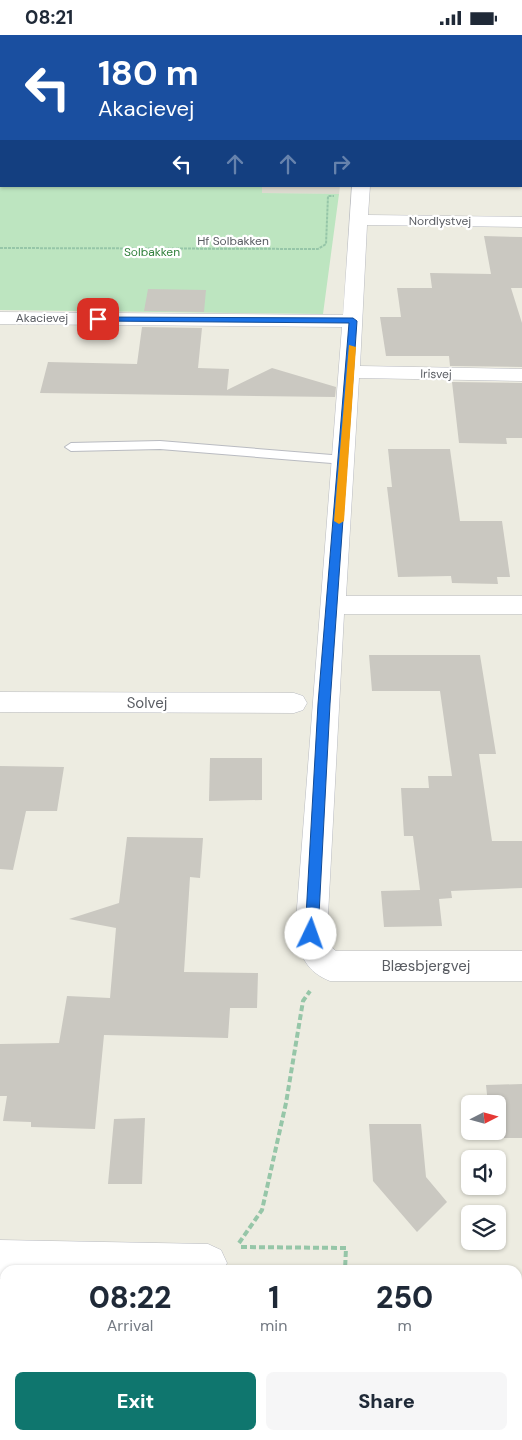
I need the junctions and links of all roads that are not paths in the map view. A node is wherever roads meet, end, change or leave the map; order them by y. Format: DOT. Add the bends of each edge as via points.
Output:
graph roads {
  1 [pos="361,187"];
  2 [pos="359,220"];
  3 [pos="522,221"];
  4 [pos="0,318"];
  5 [pos="353,321"];
  6 [pos="350,372"];
  7 [pos="522,375"];
  8 [pos="70,447"];
  9 [pos="344,460"];
  10 [pos="332,605"];
  11 [pos="522,605"];
  12 [pos="0,702"];
  13 [pos="294,703"];
  14 [pos="522,966"];
  15 [pos="0,1259"];
  16 [pos="208,1263"];
  1 -- 2 [label="street"];
  2 -- 3 [label="street, Nordlystvej"];
  2 -- 5 [label="street"];
  4 -- 5 [label="street, Akacievej"];
  5 -- 6 [label="street"];
  6 -- 7 [label="street, Irisvej"];
  6 -- 9 [label="street"];
  8 -- 9 [label="lane" via="160,445"];
  9 -- 10 [label="street"];
  10 -- 11 [label="street"];
  10 -- 14 [label="street, Blæsbjergvej" via="311,934 316,954 330,966"];
  12 -- 13 [label="street, Solvej"];
  15 -- 16 [label="street"];
}
